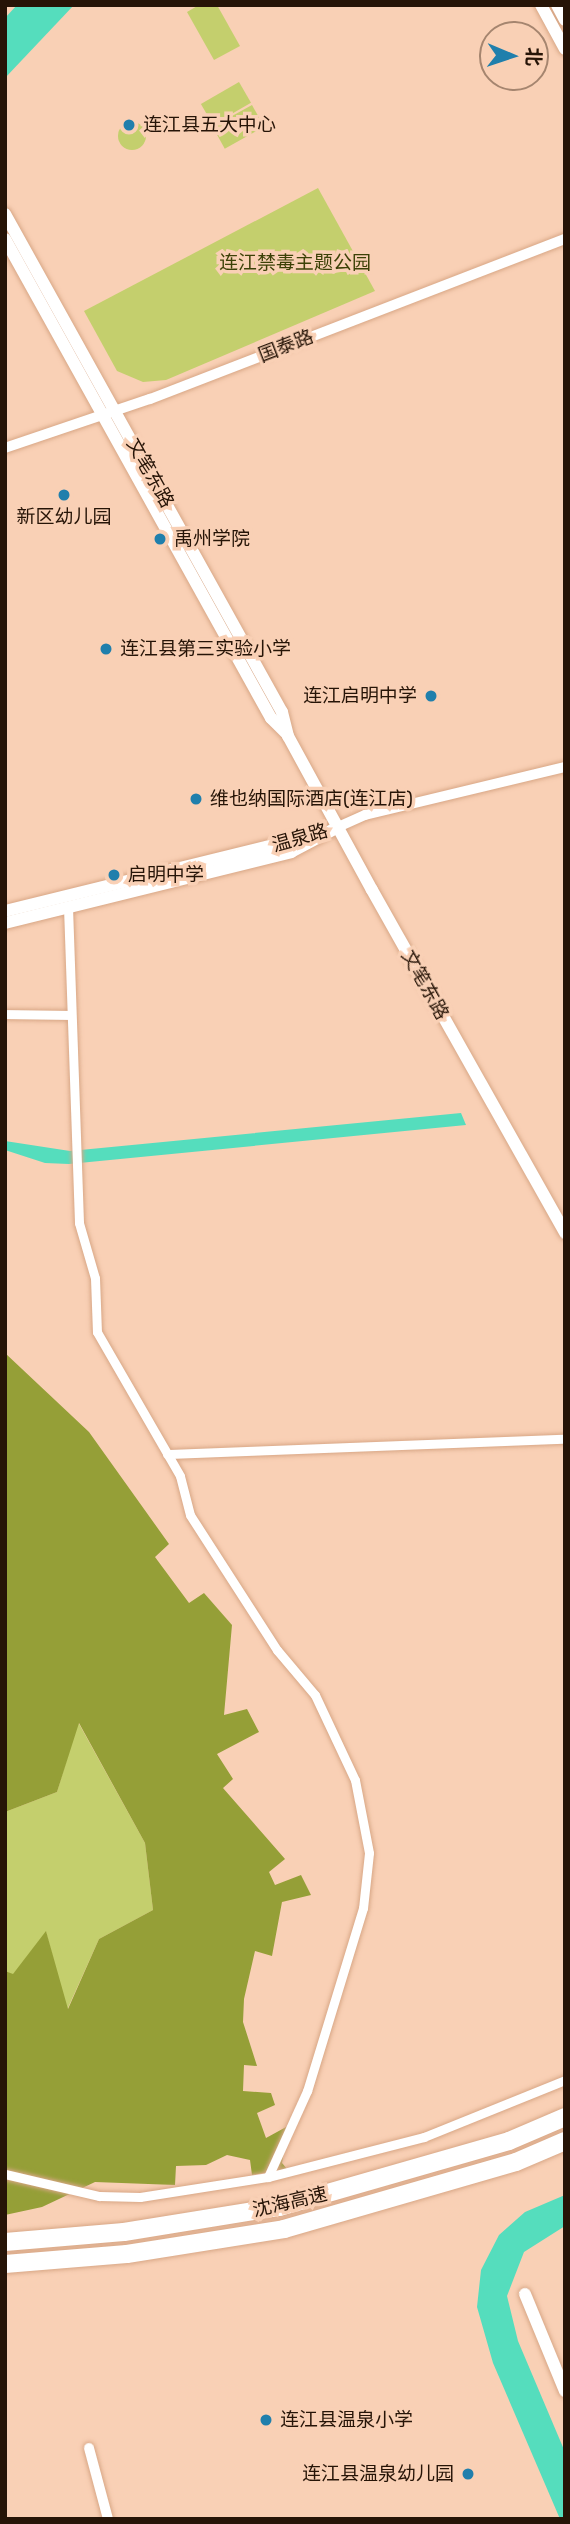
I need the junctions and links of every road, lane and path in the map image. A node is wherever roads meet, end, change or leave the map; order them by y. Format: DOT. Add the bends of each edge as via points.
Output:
graph roads {
  1 [pos="541,5"];
  2 [pos="557,5"];
  3 [pos="565,20"];
  4 [pos="565,49"];
  5 [pos="5,214"];
  6 [pos="5,239"];
  7 [pos="565,239"];
  8 [pos="109,414"];
  9 [pos="5,448"];
  10 [pos="565,766"];
  11 [pos="338,827"];
  12 [pos="68,907"];
  13 [pos="5,911"];
  14 [pos="5,923"];
  15 [pos="5,1014"];
  16 [pos="68,1015"];
  17 [pos="565,1233"];
  18 [pos="565,1439"];
  19 [pos="167,1454"];
  20 [pos="565,2080"];
  21 [pos="565,2117"];
  22 [pos="565,2141"];
  23 [pos="5,2174"];
  24 [pos="268,2177"];
  25 [pos="5,2242"];
  26 [pos="5,2264"];
  27 [pos="525,2294"];
  28 [pos="565,2391"];
  29 [pos="89,2448"];
  30 [pos="108,2519"];
  1 -- 4 [label="main road"];
  2 -- 3 [label="main road"];
  5 -- 8 [label="main road, 文笔东路"];
  6 -- 8 [label="main road, 文笔东路"];
  7 -- 8 [label="street, 国泰路"];
  8 -- 9 [label="street, 国泰路"];
  8 -- 11 [label="main road, 文笔东路" via="282,712 288,736"];
  10 -- 11 [label="street" via="365,815"];
  11 -- 12 [label="main road, 温泉路" via="291,852"];
  11 -- 13 [label="main road, 温泉路"];
  11 -- 17 [label="main road, 文笔东路"];
  12 -- 14 [label="main road, 温泉路"];
  12 -- 16 [label="street"];
  15 -- 16 [label="street"];
  16 -- 19 [label="street" via="79,1223 95,1278 97,1332"];
  18 -- 19 [label="street"];
  19 -- 24 [label="street" via="180,1476 190,1515 276,1650 315,1695 355,1780 369,1853 363,1908 311,2078"];
  20 -- 24 [label="street" via="424,2137"];
  21 -- 25 [label="highway, 沈海高速" via="509,2141 279,2207 124,2232"];
  22 -- 26 [label="highway, 沈海高速" via="516,2162 284,2229 127,2254"];
  23 -- 24 [label="street" via="99,2196 127,2197"];
  27 -- 28 [label="main road"];
  29 -- 30 [label="street"];
}
